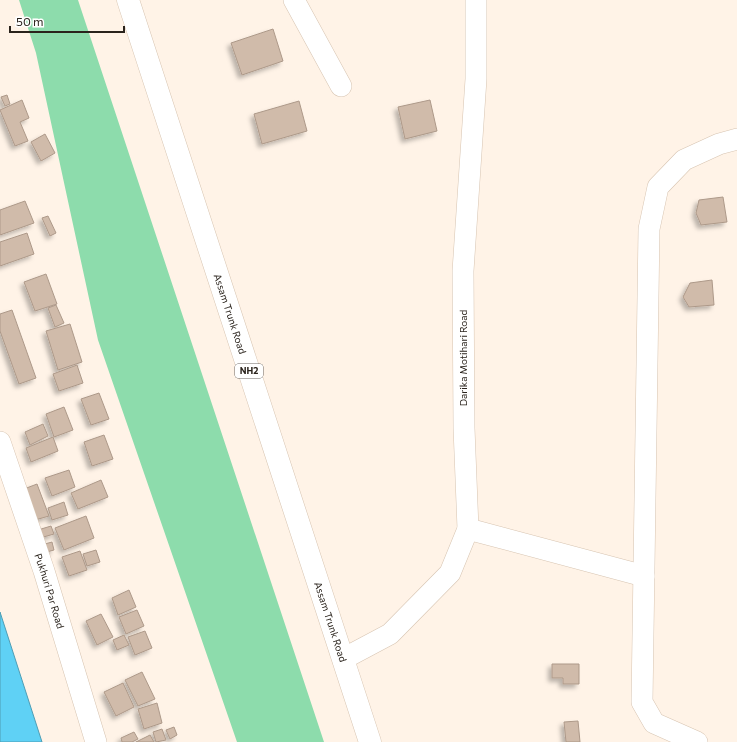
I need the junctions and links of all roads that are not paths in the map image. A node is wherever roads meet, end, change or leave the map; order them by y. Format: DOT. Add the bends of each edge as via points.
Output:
graph roads {
  1 [pos="128,0"];
  2 [pos="294,0"];
  3 [pos="476,0"];
  4 [pos="341,86"];
  5 [pos="737,139"];
  6 [pos="0,442"];
  7 [pos="474,531"];
  8 [pos="644,576"];
  9 [pos="343,659"];
  10 [pos="96,742"];
  11 [pos="370,742"];
  12 [pos="697,742"];
  1 -- 9 [label="highway, Assam Trunk Road / NH2"];
  2 -- 4 [label="street"];
  3 -- 7 [label="street, Darika Motihari Road" via="476,79 463,271 464,428"];
  5 -- 8 [label="street" via="684,160 658,187 650,229"];
  6 -- 10 [label="street, Pukhuri Par Road" via="44,571"];
  7 -- 8 [label="street"];
  7 -- 9 [label="street, Darika Motihari Road" via="450,573 390,634"];
  8 -- 12 [label="street" via="642,702 654,723"];
  9 -- 11 [label="highway, Assam Trunk Road / NH2"];
}
